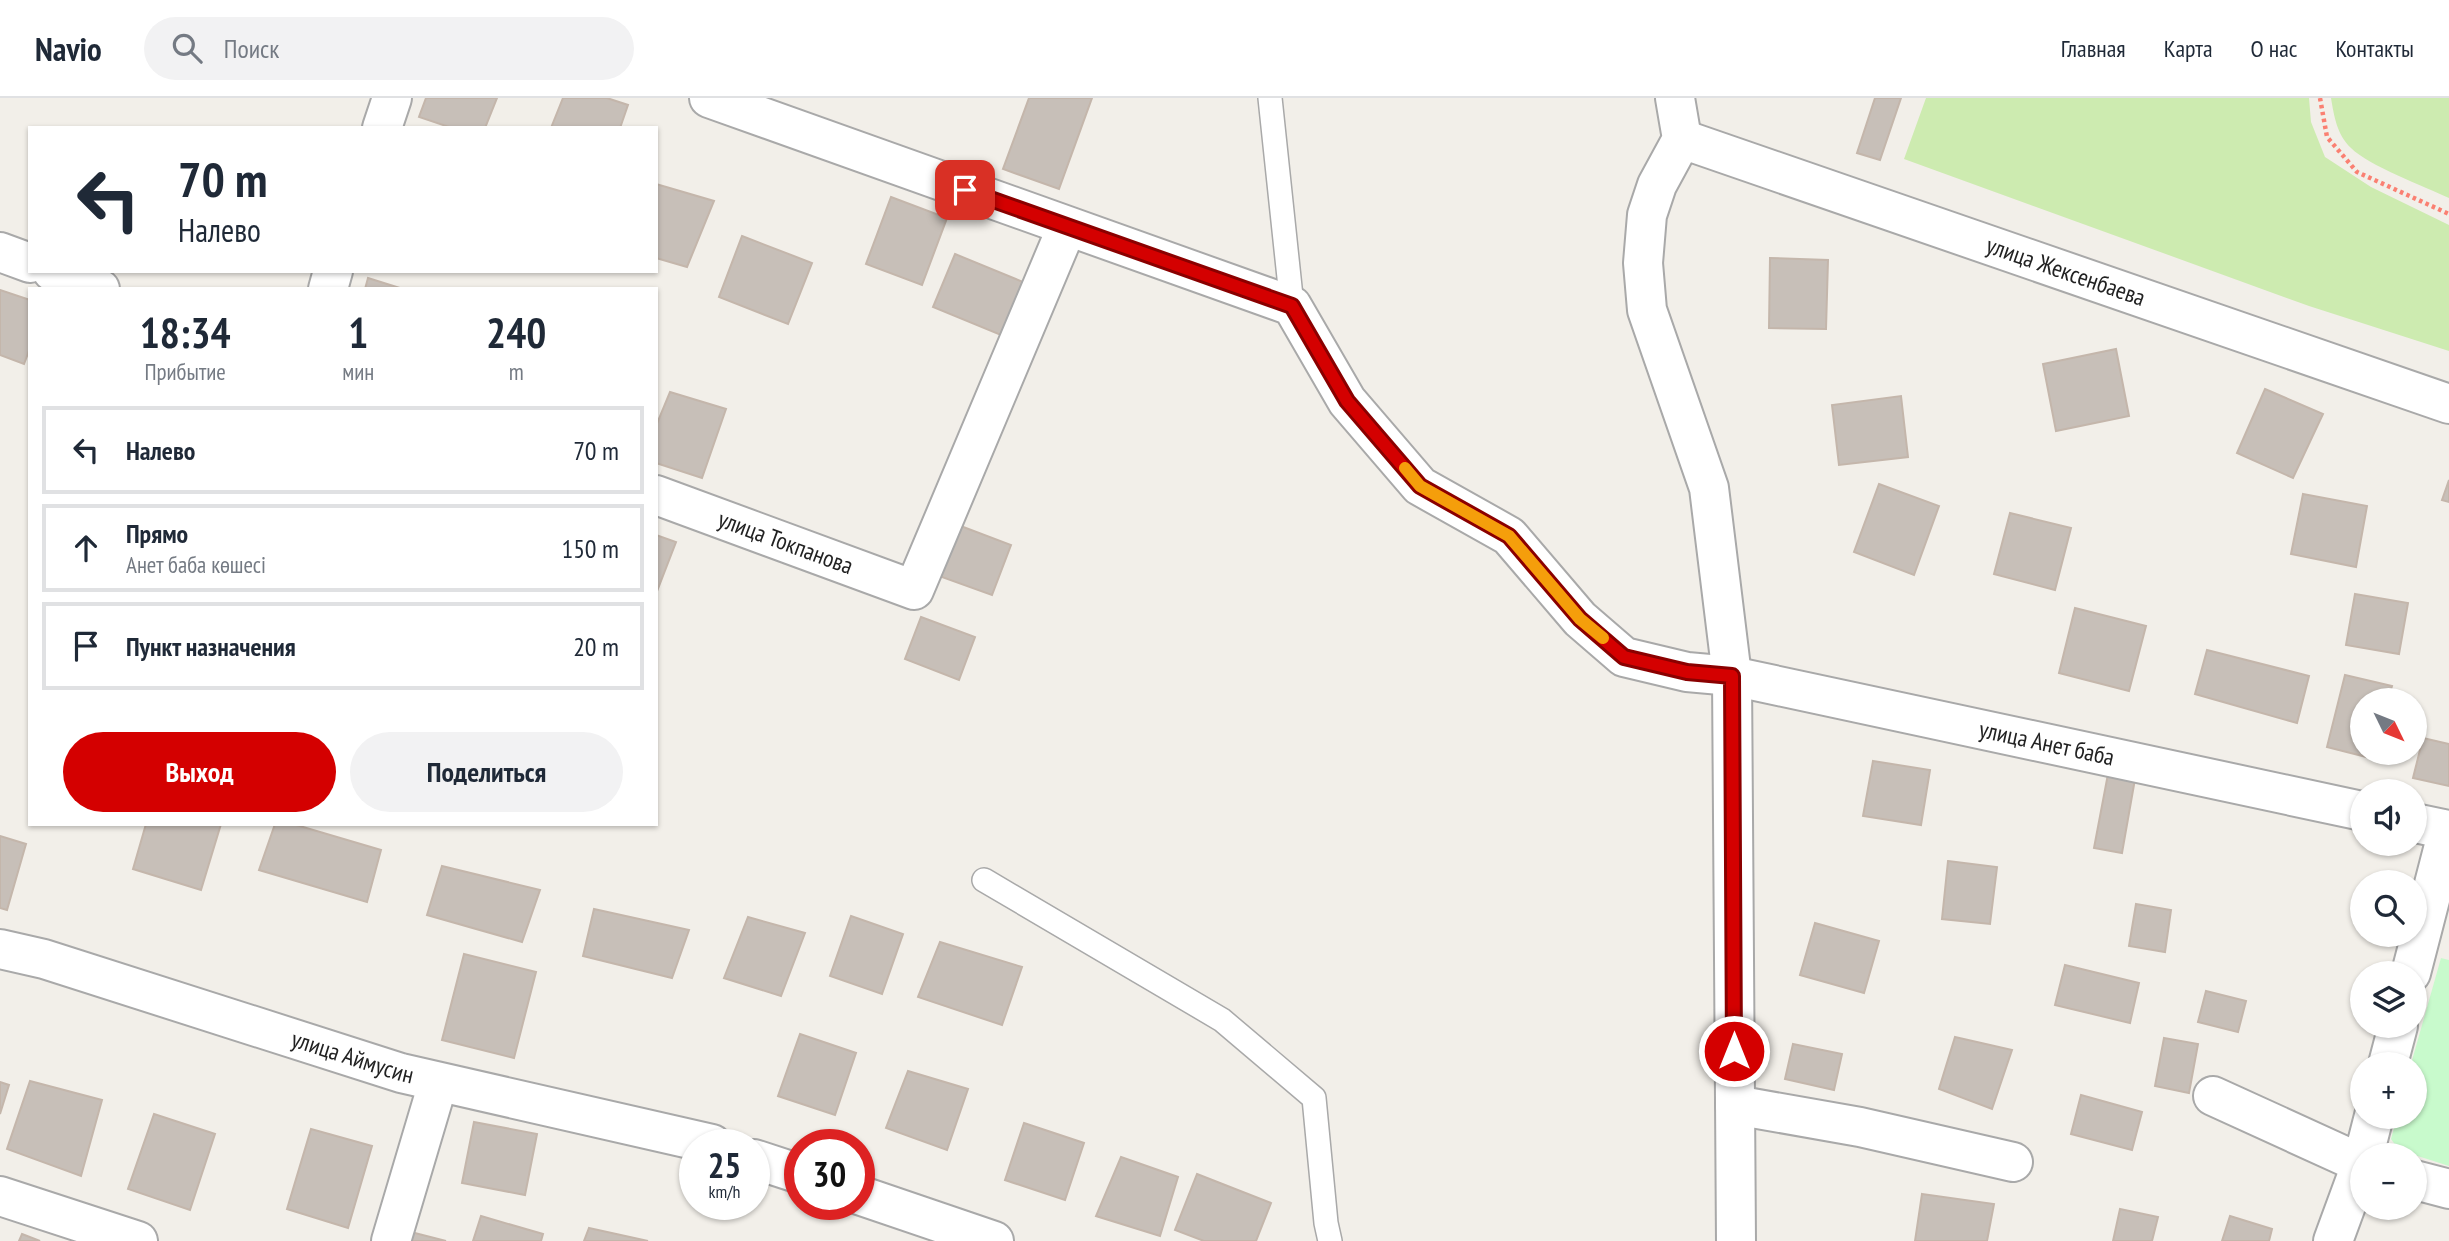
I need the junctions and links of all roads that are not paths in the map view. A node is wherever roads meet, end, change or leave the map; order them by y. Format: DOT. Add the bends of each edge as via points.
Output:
graph roads {
  1 [pos="392,98"];
  2 [pos="709,98"];
  3 [pos="1270,98"];
  4 [pos="1675,98"];
  5 [pos="383,126"];
  6 [pos="1682,139"];
  7 [pos="1067,227"];
  8 [pos="0,252"];
  9 [pos="28,262"];
  10 [pos="57,273"];
  11 [pos="95,287"];
  12 [pos="1292,306"];
  13 [pos="2449,404"];
  14 [pos="658,496"];
  15 [pos="1732,676"];
  16 [pos="2350,808"];
  17 [pos="2427,830"];
  18 [pos="2446,840"];
  19 [pos="984,880"];
  20 [pos="0,949"];
  21 [pos="2414,961"];
  22 [pos="438,1083"];
  23 [pos="2213,1096"];
  24 [pos="1735,1105"];
  25 [pos="679,1137"];
  26 [pos="2350,1158"];
  27 [pos="2013,1162"];
  28 [pos="2427,1183"];
  29 [pos="2449,1189"];
  30 [pos="2350,1195"];
  31 [pos="0,1196"];
  32 [pos="875,1200"];
  33 [pos="138,1241"];
  34 [pos="391,1241"];
  35 [pos="994,1241"];
  36 [pos="1330,1241"];
  37 [pos="1736,1241"];
  38 [pos="2333,1241"];
  1 -- 5 [label="street"];
  2 -- 7 [label="street"];
  3 -- 12 [label="lane"];
  4 -- 6 [label="street"];
  6 -- 13 [label="street, улица Жексенбаева"];
  6 -- 15 [label="street" via="1647,215 1643,263 1647,310 1709,488"];
  7 -- 12 [label="street"];
  7 -- 14 [label="street, улица Токпанова" via="914,590"];
  8 -- 9 [label="street"];
  10 -- 11 [label="street"];
  12 -- 15 [label="street, улица Анет баба" via="1347,401 1420,486 1509,536 1580,619 1624,657 1687,672"];
  15 -- 16 [label="street, улица Анет баба"];
  15 -- 24 [label="street"];
  17 -- 18 [label="street"];
  18 -- 21 [label="street"];
  19 -- 36 [label="lane" via="1222,1020 1314,1098"];
  20 -- 22 [label="street, улица Аймусин"];
  22 -- 25 [label="street, улица Аймусин"];
  22 -- 34 [label="street"];
  23 -- 26 [label="street"];
  24 -- 27 [label="street" via="1860,1127"];
  24 -- 37 [label="street"];
  28 -- 29 [label="street"];
  30 -- 38 [label="street"];
  31 -- 33 [label="street"];
  32 -- 35 [label="street"];
}
